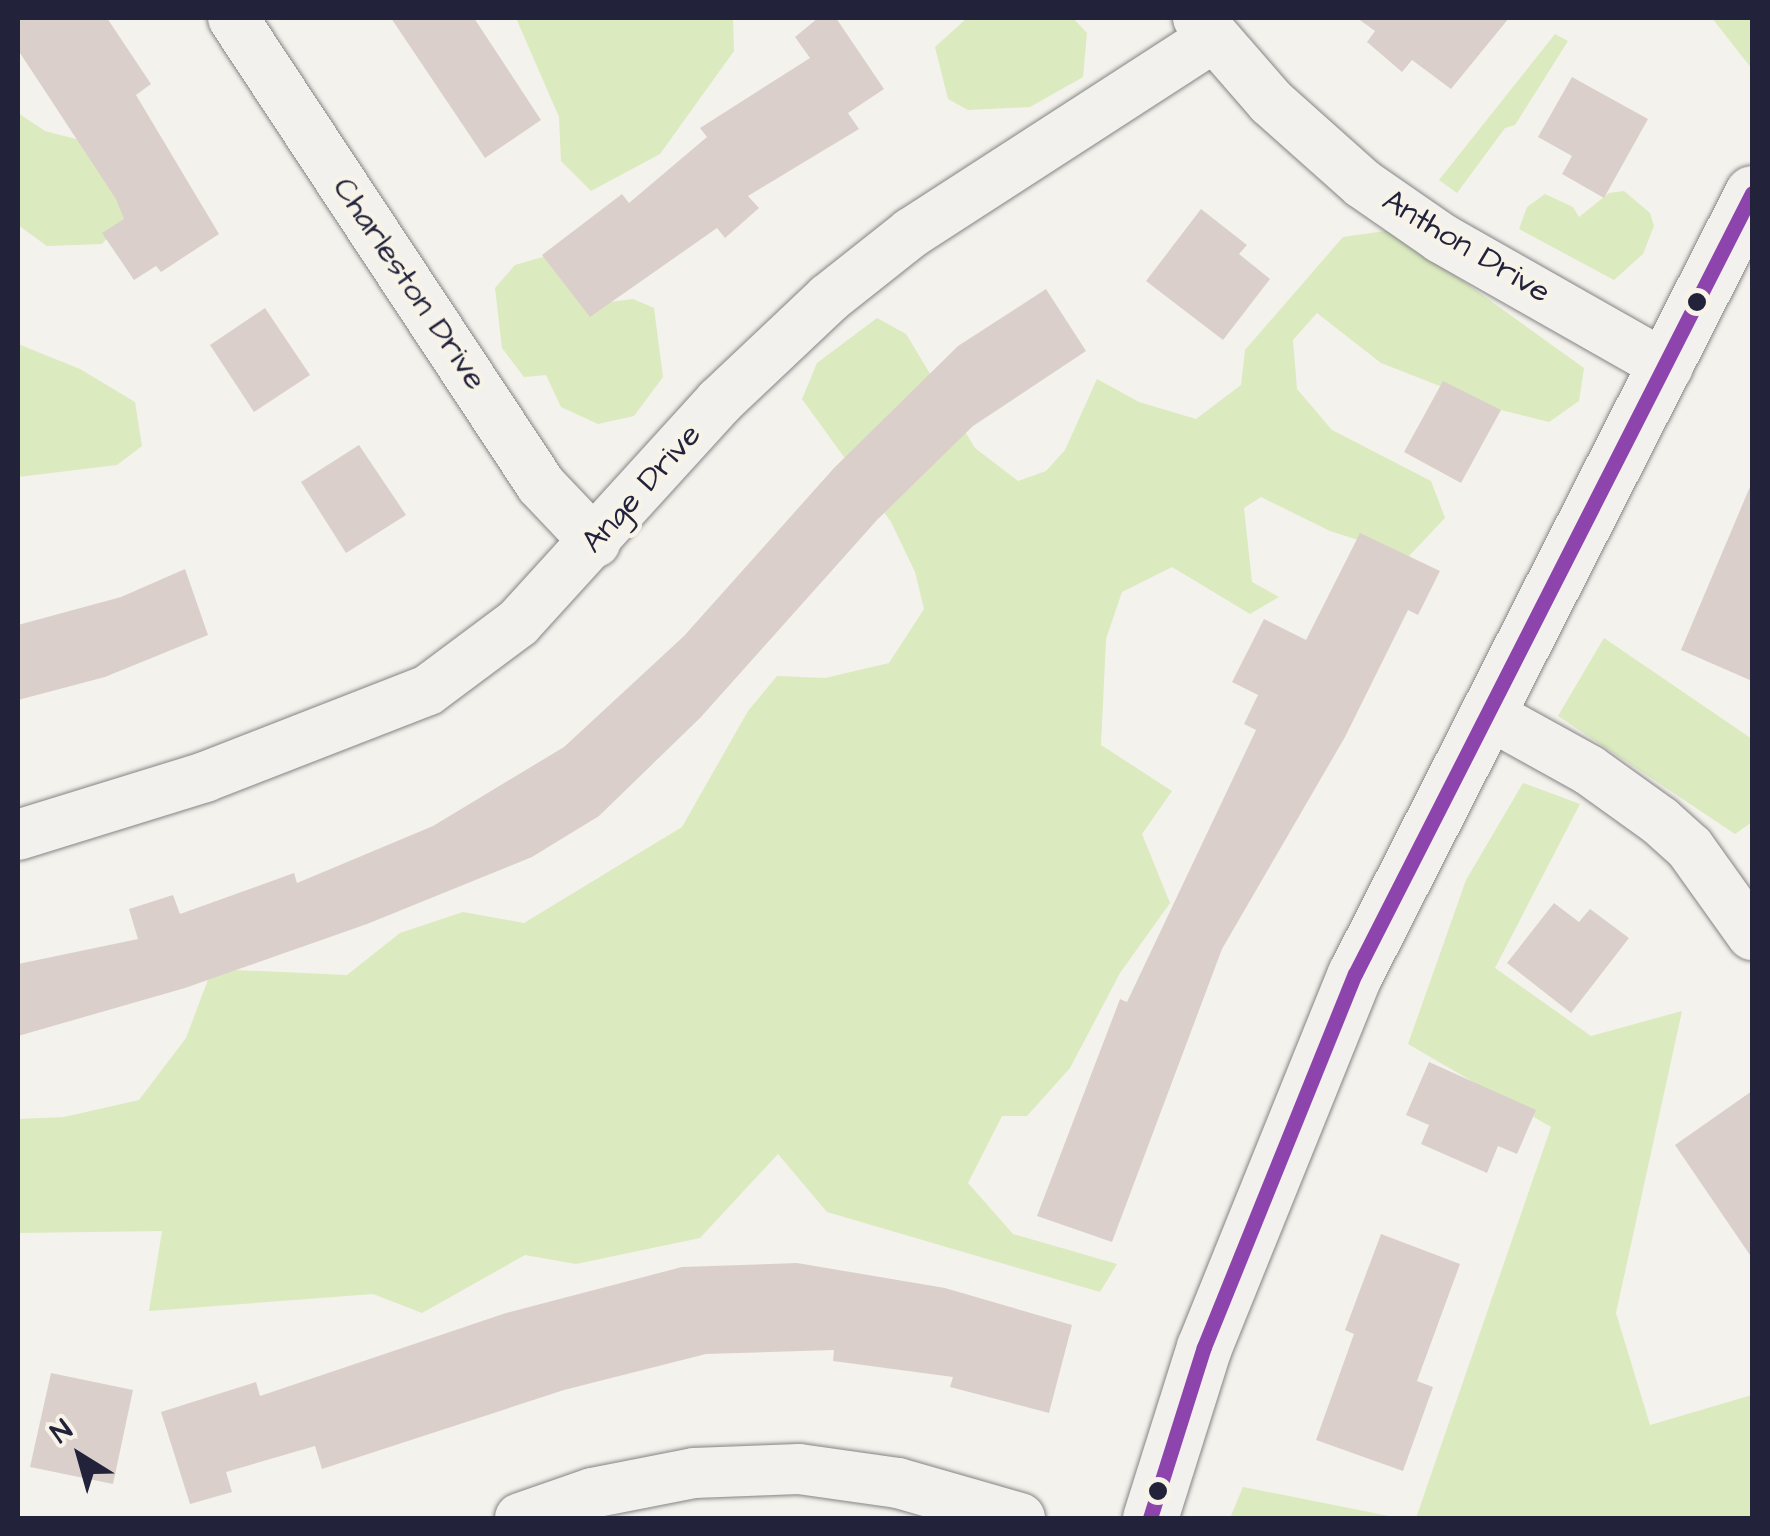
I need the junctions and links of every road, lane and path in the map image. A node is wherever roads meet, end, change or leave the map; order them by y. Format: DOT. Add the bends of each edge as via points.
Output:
graph roads {
  1 [pos="232,18"];
  2 [pos="1205,28"];
  3 [pos="1752,193"];
  4 [pos="1668,367"];
  5 [pos="595,542"];
  6 [pos="1486,713"];
  7 [pos="18,835"];
  8 [pos="1752,935"];
  9 [pos="520,1518"];
  10 [pos="1020,1518"];
  11 [pos="1150,1518"];
  1 -- 5 [label="street, Charleston Drive" via="541,485"];
  2 -- 4 [label="street, Anthon Drive" via="1363,184 1441,238"];
  2 -- 5 [label="street, Ange Drive" via="910,233 829,298 719,402"];
  3 -- 4 [label="street"];
  4 -- 6 [label="street"];
  5 -- 7 [label="street, Ange Drive" via="518,623 428,690 205,777"];
  6 -- 8 [label="street" via="1589,770 1660,821 1690,848"];
  6 -- 11 [label="street" via="1355,974 1273,1166 1204,1347"];
  9 -- 10 [label="street" via="592,1493 694,1473 799,1469 898,1482"];
}
